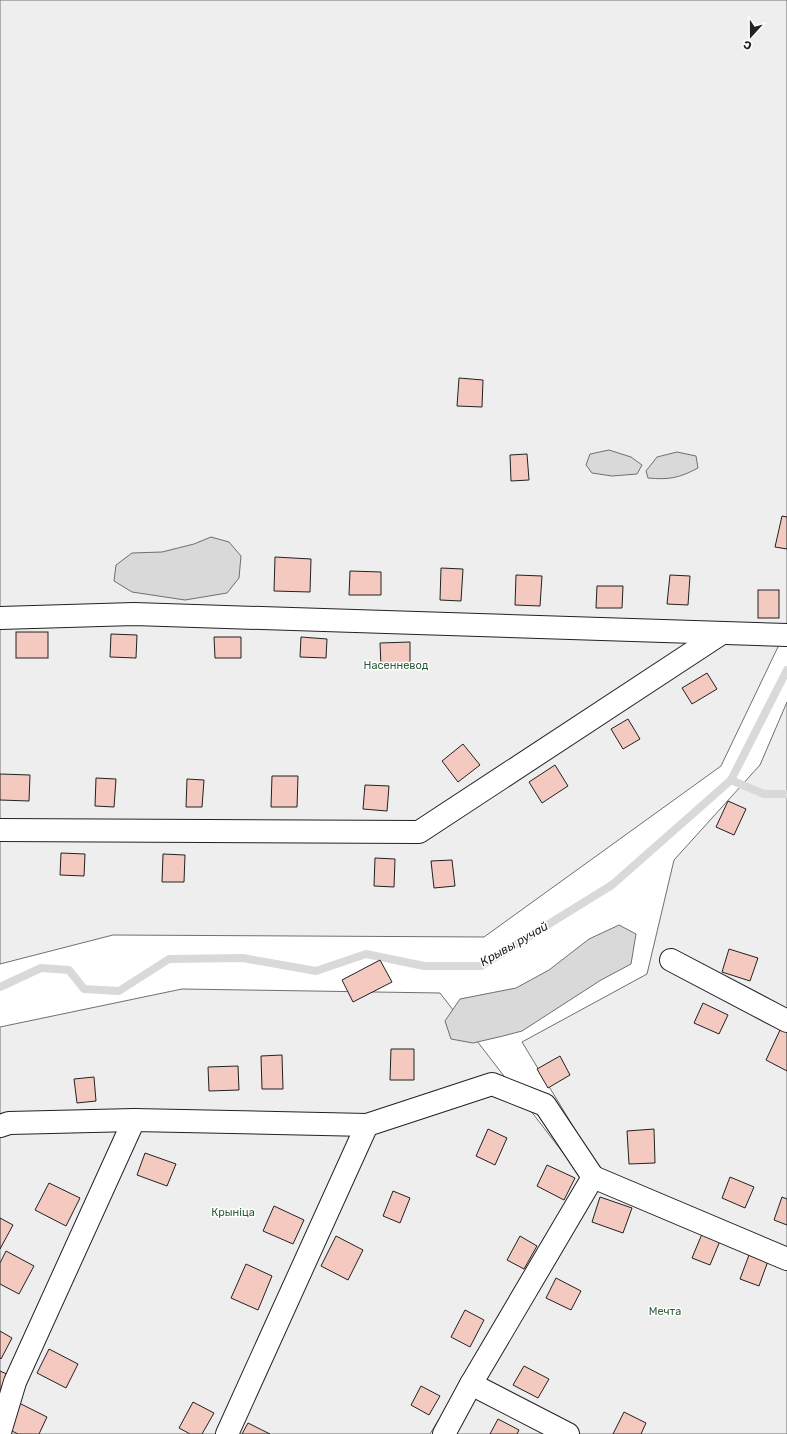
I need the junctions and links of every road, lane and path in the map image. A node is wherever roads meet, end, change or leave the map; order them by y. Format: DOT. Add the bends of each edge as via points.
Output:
graph roads {
  1 [pos="0,618"];
  2 [pos="722,633"];
  3 [pos="787,635"];
  4 [pos="0,830"];
  5 [pos="671,960"];
  6 [pos="787,1021"];
  7 [pos="134,1120"];
  8 [pos="366,1125"];
  9 [pos="0,1126"];
  10 [pos="593,1177"];
  11 [pos="787,1259"];
  12 [pos="480,1388"];
  13 [pos="0,1432"];
  14 [pos="227,1434"];
  15 [pos="444,1434"];
  16 [pos="568,1434"];
  1 -- 2 [label="lane" via="134,614"];
  2 -- 3 [label="lane"];
  2 -- 4 [label="lane" via="419,832"];
  5 -- 6 [label="lane"];
  7 -- 8 [label="lane"];
  7 -- 9 [label="lane" via="9,1123"];
  7 -- 13 [label="lane" via="14,1382"];
  8 -- 10 [label="lane" via="492,1084 545,1105"];
  8 -- 14 [label="lane"];
  10 -- 11 [label="lane"];
  10 -- 12 [label="lane"];
  12 -- 15 [label="lane"];
  12 -- 16 [label="lane"];
}
